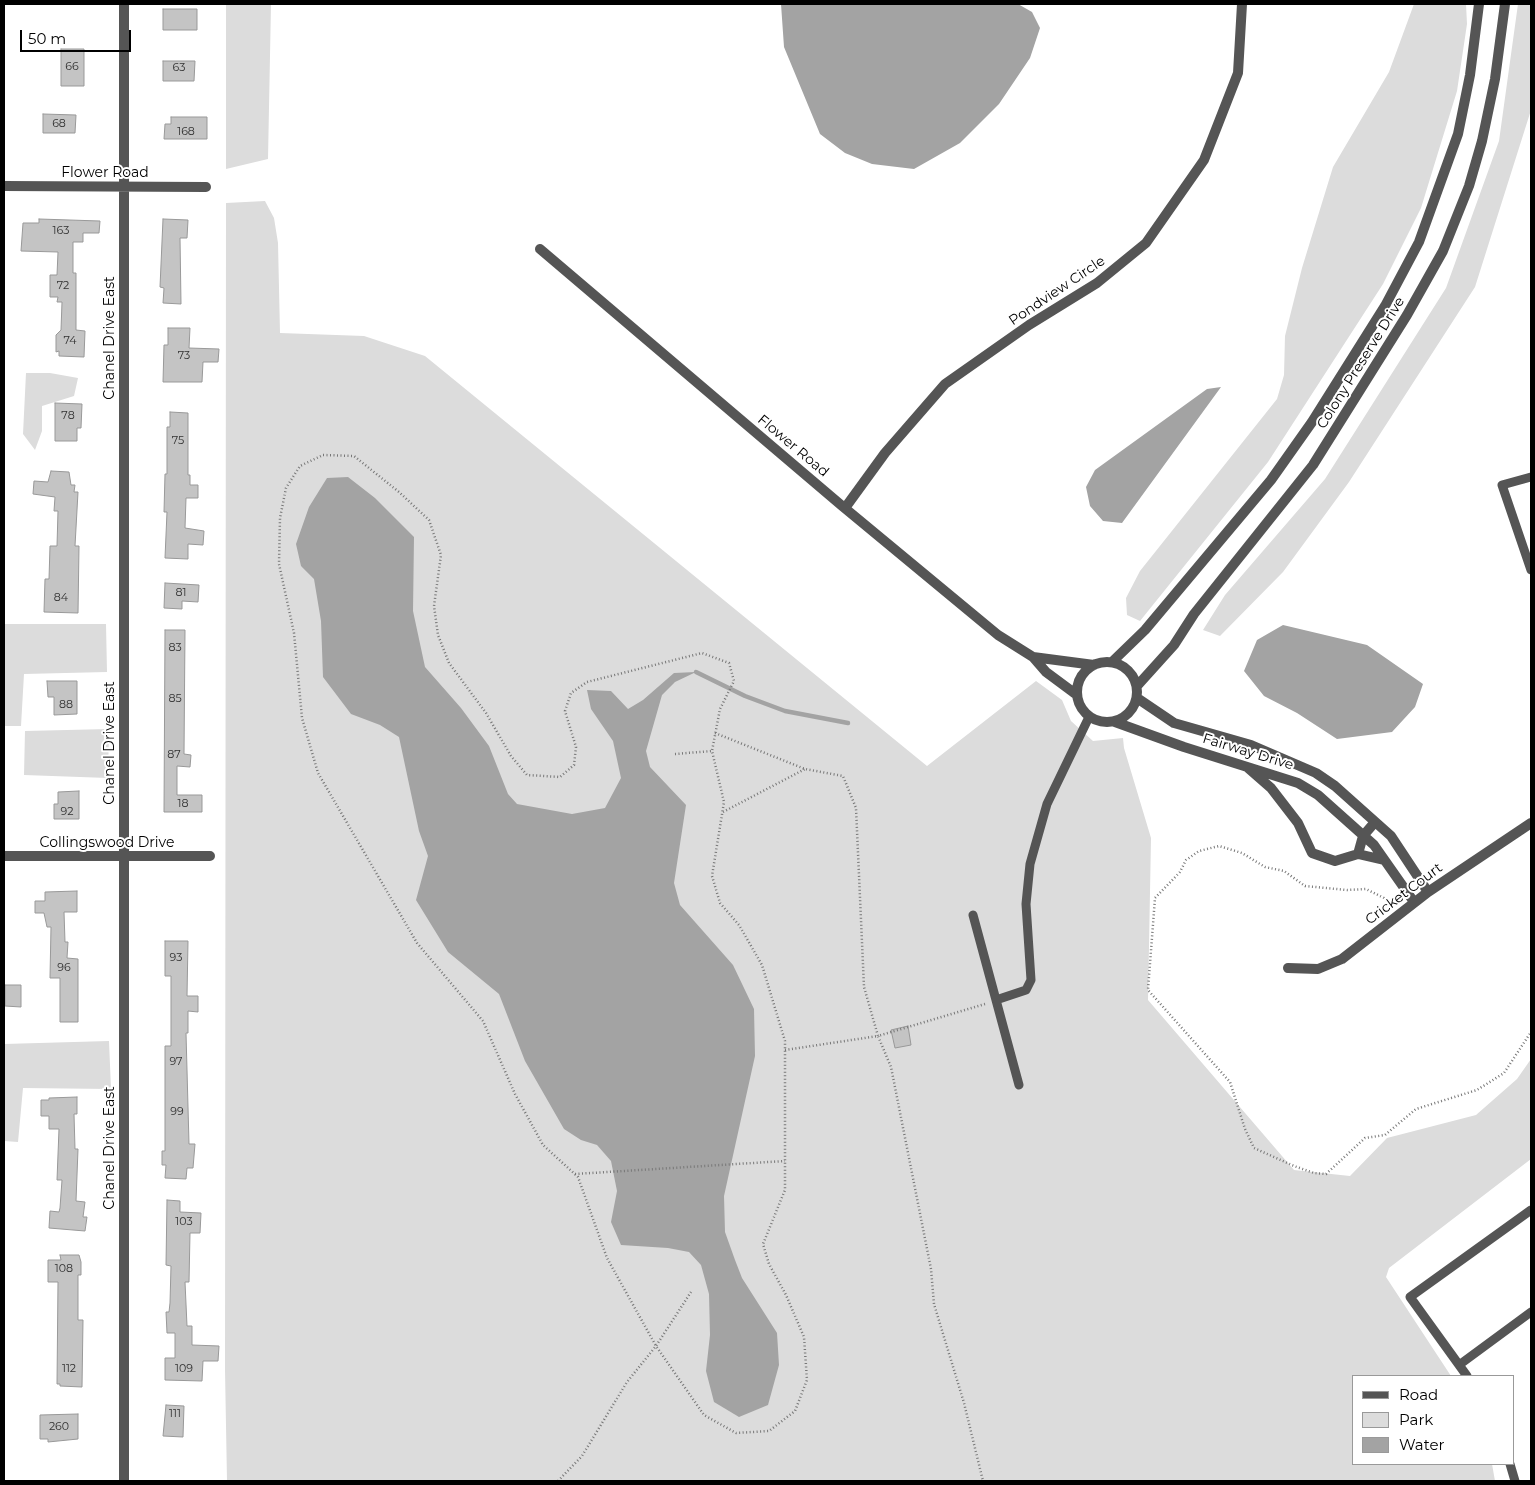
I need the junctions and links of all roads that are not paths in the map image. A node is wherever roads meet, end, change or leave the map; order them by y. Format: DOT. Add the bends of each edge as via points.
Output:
graph roads {
  1 [pos="124,4"];
  2 [pos="1242,4"];
  3 [pos="1480,4"];
  4 [pos="1505,4"];
  5 [pos="4,186"];
  6 [pos="206,186"];
  7 [pos="124,188"];
  8 [pos="540,249"];
  9 [pos="1531,477"];
  10 [pos="845,508"];
  11 [pos="1531,570"];
  12 [pos="1033,657"];
  13 [pos="1112,662"];
  14 [pos="1094,665"];
  15 [pos="1137,686"];
  16 [pos="1077,696"];
  17 [pos="1137,698"];
  18 [pos="1089,716"];
  19 [pos="1115,722"];
  20 [pos="1245,764"];
  21 [pos="1375,822"];
  22 [pos="1531,822"];
  23 [pos="1363,836"];
  24 [pos="1358,854"];
  25 [pos="4,856"];
  26 [pos="124,856"];
  27 [pos="210,856"];
  28 [pos="1384,860"];
  29 [pos="1428,892"];
  30 [pos="1414,902"];
  31 [pos="973,915"];
  32 [pos="1288,968"];
  33 [pos="996,1000"];
  34 [pos="1019,1085"];
  35 [pos="1531,1210"];
  36 [pos="1531,1312"];
  37 [pos="1459,1365"];
  38 [pos="1466,1375"];
  39 [pos="1510,1465"];
  40 [pos="124,1481"];
  41 [pos="1515,1481"];
  1 -- 7 [label="street, Chanel Drive East"];
  2 -- 10 [label="street, Pondview Circle" via="1238,73 1204,160 1146,243 1097,283 1029,325 945,384 885,453"];
  3 -- 13 [label="street, Colony Preserve Drive" via="1458,134 1419,242 1385,306 1312,422 1271,480 1145,630"];
  4 -- 15 [label="street, Colony Preserve Drive" via="1495,79 1482,141 1469,186 1438,259 1407,315 1313,465 1194,614 1174,645"];
  5 -- 7 [label="street, Flower Road"];
  6 -- 7 [label="street, Flower Road"];
  7 -- 26 [label="street, Chanel Drive East"];
  8 -- 10 [label="street, Flower Road"];
  9 -- 11 [label="lane" via="1502,485"];
  10 -- 12 [label="street, Flower Road" via="998,635"];
  12 -- 14 [label="street, Flower Road"];
  12 -- 16 [label="street, Flower Road" via="1046,672"];
  13 -- 14 [label="street"];
  13 -- 15 [label="street" via="1128,670"];
  14 -- 16 [label="street" via="1081,678"];
  15 -- 17 [label="street"];
  16 -- 18 [label="street"];
  17 -- 19 [label="street" via="1131,712"];
  17 -- 21 [label="street, Fairway Drive" via="1174,723 1251,745 1297,764 1335,786"];
  18 -- 19 [label="street" via="1100,722"];
  18 -- 33 [label="lane" via="1046,804 1030,864 1026,904 1031,980 1026,990"];
  19 -- 20 [label="street, Fairway Drive"];
  20 -- 23 [label="street, Fairway Drive" via="1298,783 1318,795"];
  20 -- 24 [label="street" via="1271,788 1298,823 1312,853 1334,861"];
  21 -- 23 [label="street"];
  21 -- 29 [label="street, Fairway Drive" via="1391,836"];
  22 -- 29 [label="street, Cricket Court"];
  23 -- 24 [label="street"];
  23 -- 28 [label="street, Fairway Drive"];
  24 -- 28 [label="street"];
  25 -- 26 [label="street, Collingswood Drive"];
  26 -- 27 [label="street, Collingswood Drive"];
  26 -- 40 [label="street, Chanel Drive East"];
  28 -- 30 [label="street, Fairway Drive"];
  29 -- 30 [label="street, Cricket Court"];
  30 -- 32 [label="street, Cricket Court" via="1342,959 1318,969"];
  31 -- 33 [label="lane"];
  33 -- 34 [label="lane"];
  35 -- 37 [label="lane" via="1410,1297"];
  36 -- 37 [label="lane"];
  37 -- 38 [label="lane"];
  39 -- 41 [label="lane"];
}
